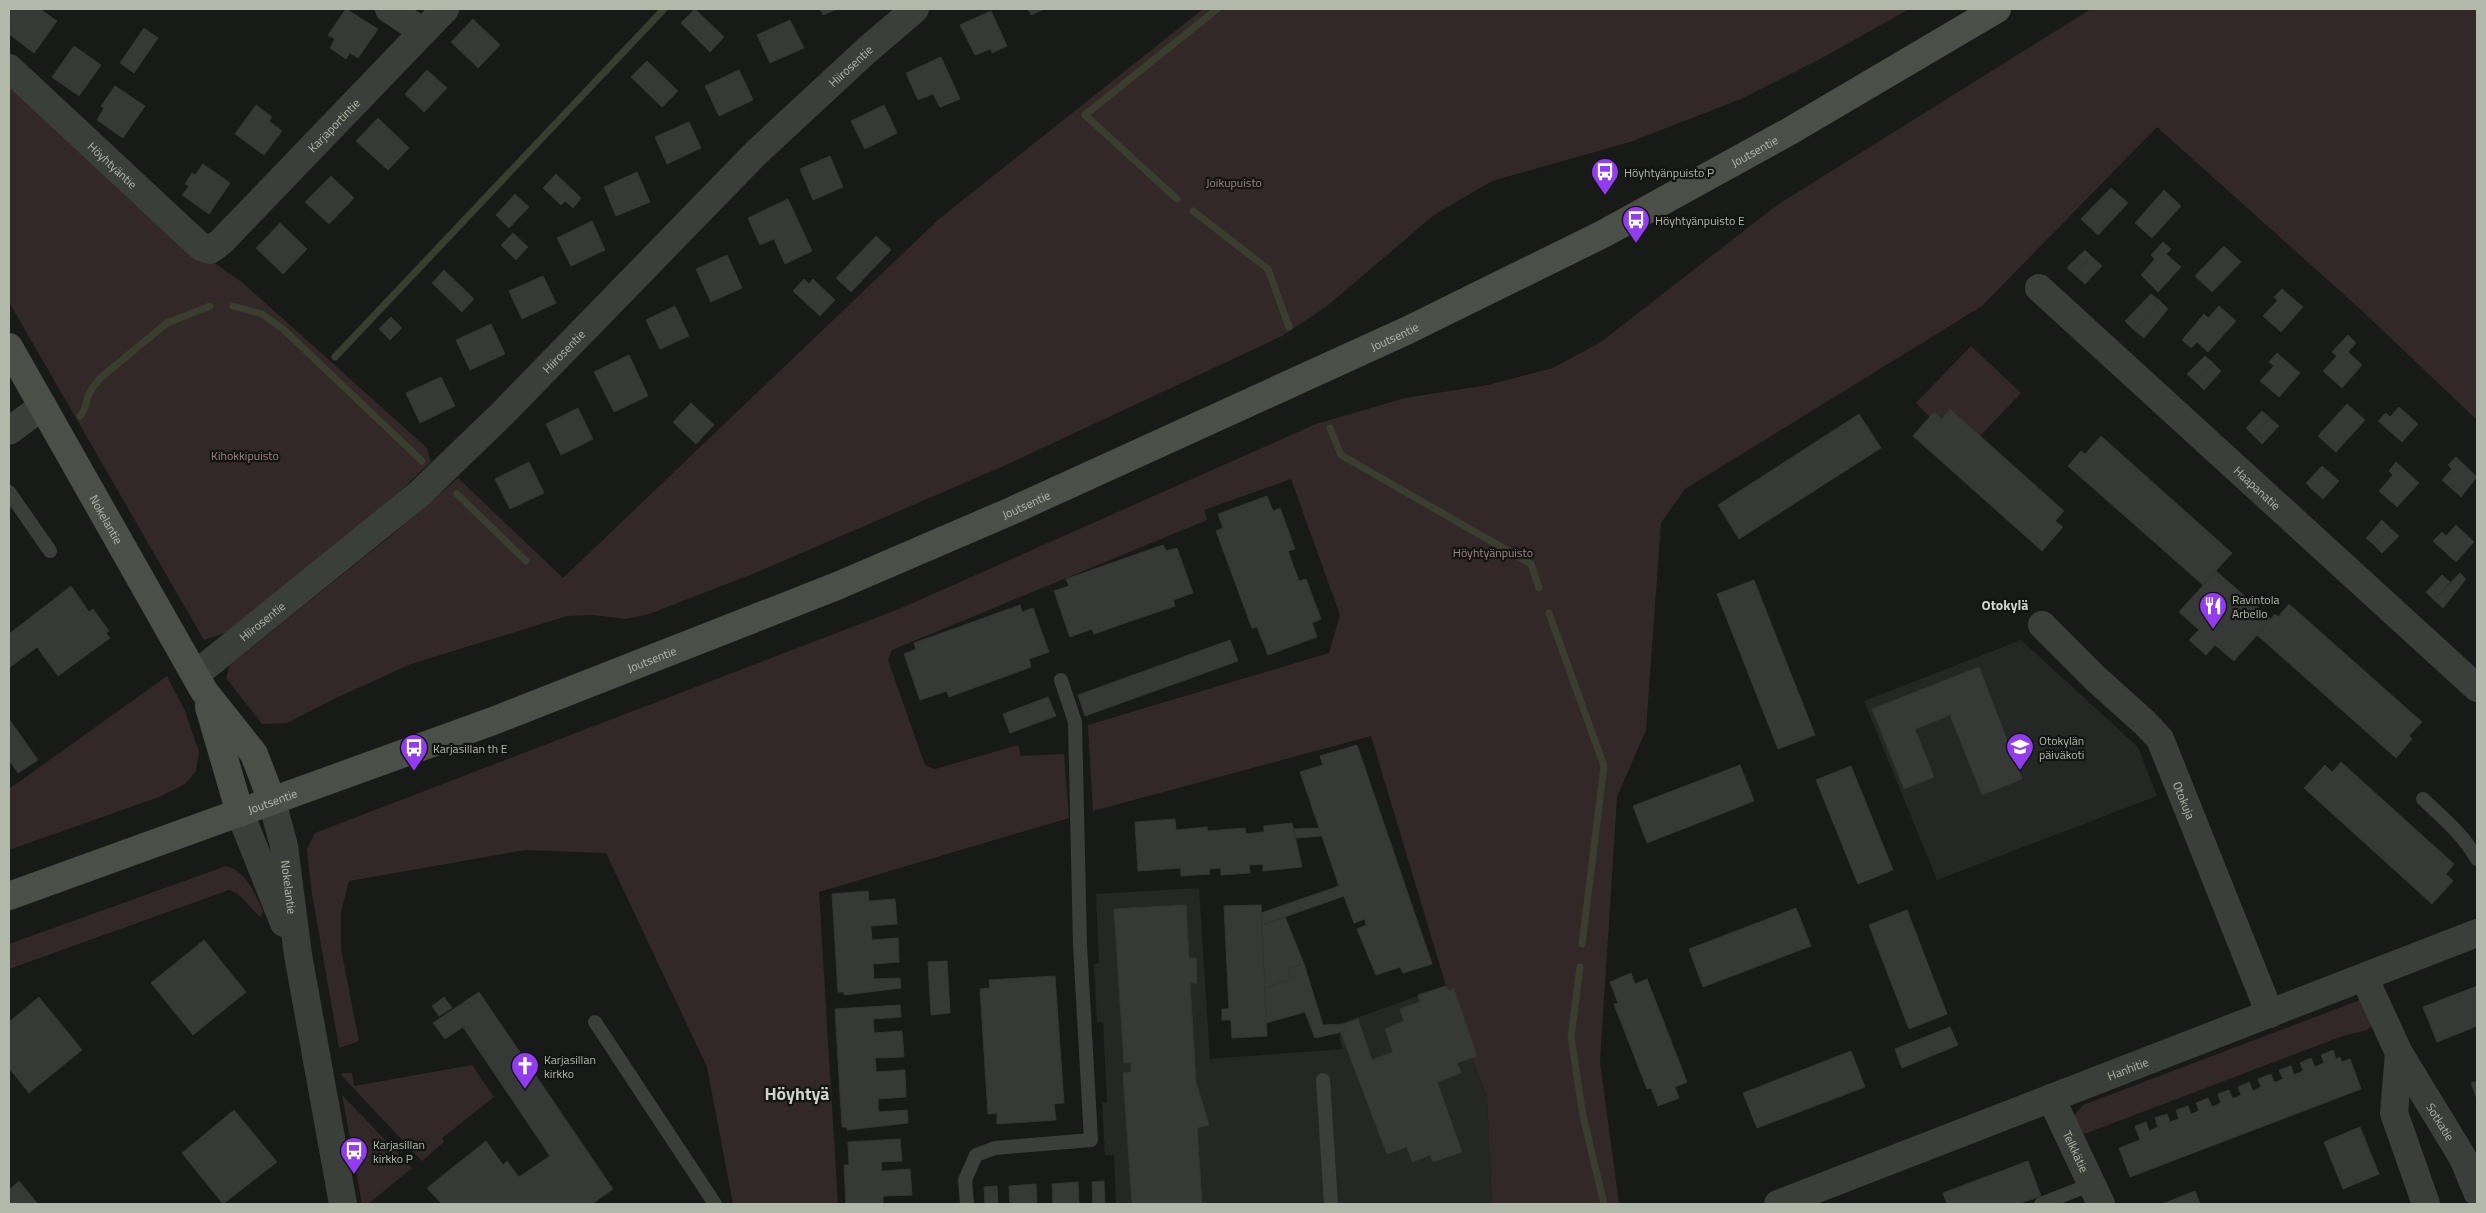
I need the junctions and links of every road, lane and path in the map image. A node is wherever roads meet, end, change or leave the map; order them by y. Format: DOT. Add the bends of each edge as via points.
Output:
graph roads {
  1 [pos="389,9"];
  2 [pos="445,9"];
  3 [pos="915,9"];
  4 [pos="1997,9"];
  5 [pos="423,32"];
  6 [pos="9,68"];
  7 [pos="221,242"];
  8 [pos="2039,288"];
  9 [pos="9,347"];
  10 [pos="44,406"];
  11 [pos="9,431"];
  12 [pos="9,492"];
  13 [pos="50,551"];
  14 [pos="2042,625"];
  15 [pos="1061,680"];
  16 [pos="200,683"];
  17 [pos="2477,688"];
  18 [pos="2422,799"];
  19 [pos="272,801"];
  20 [pos="240,813"];
  21 [pos="2477,859"];
  22 [pos="9,896"];
  23 [pos="2477,933"];
  24 [pos="298,955"];
  25 [pos="2364,977"];
  26 [pos="2270,1014"];
  27 [pos="595,1022"];
  28 [pos="2399,1054"];
  29 [pos="1323,1080"];
  30 [pos="2051,1098"];
  31 [pos="2477,1192"];
  32 [pos="2099,1199"];
  33 [pos="342,1204"];
  34 [pos="715,1204"];
  35 [pos="967,1204"];
  36 [pos="1331,1204"];
  37 [pos="1778,1204"];
  38 [pos="2041,1204"];
  39 [pos="2426,1204"];
  1 -- 5 [label="street"];
  2 -- 5 [label="street, Karjaportintie"];
  3 -- 16 [label="street, Hiirosentie" via="763,147 503,414 419,494 223,655"];
  4 -- 19 [label="main road, Joutsentie" via="1790,131 1611,230 1406,331 1009,512 837,586 502,717"];
  5 -- 7 [label="street, Karjaportintie"];
  6 -- 7 [label="street, Höyhtyäntie" via="201,247 210,250"];
  8 -- 17 [label="street, Haapanatie"];
  9 -- 10 [label="main road, Nokelantie"];
  10 -- 11 [label="street"];
  10 -- 16 [label="main road, Nokelantie"];
  12 -- 13 [label="lane"];
  14 -- 26 [label="street, Otokuja" via="2160,739"];
  15 -- 35 [label="lane" via="1076,730 1080,945 1091,1140 995,1148 976,1155 965,1180"];
  16 -- 19 [label="main road, Nokelantie" via="254,754"];
  16 -- 20 [label="main road, Nokelantie"];
  18 -- 21 [label="lane" via="2468,842"];
  19 -- 20 [label="main road, Joutsentie"];
  19 -- 24 [label="street, Nokelantie" via="284,846"];
  20 -- 22 [label="main road, Joutsentie"];
  20 -- 24 [label="street, Nokelantie"];
  23 -- 25 [label="street, Hanhitie"];
  24 -- 33 [label="street, Nokelantie"];
  25 -- 26 [label="street, Hanhitie"];
  25 -- 28 [label="street, Sotkatie"];
  26 -- 30 [label="street, Hanhitie"];
  27 -- 34 [label="lane"];
  28 -- 31 [label="street, Sotkatie" via="2463,1158"];
  28 -- 39 [label="street, Sotkatie" via="2394,1113"];
  29 -- 36 [label="lane"];
  30 -- 32 [label="street, Telkkätie"];
  30 -- 37 [label="street, Hanhitie"];
  32 -- 38 [label="lane"];
}
